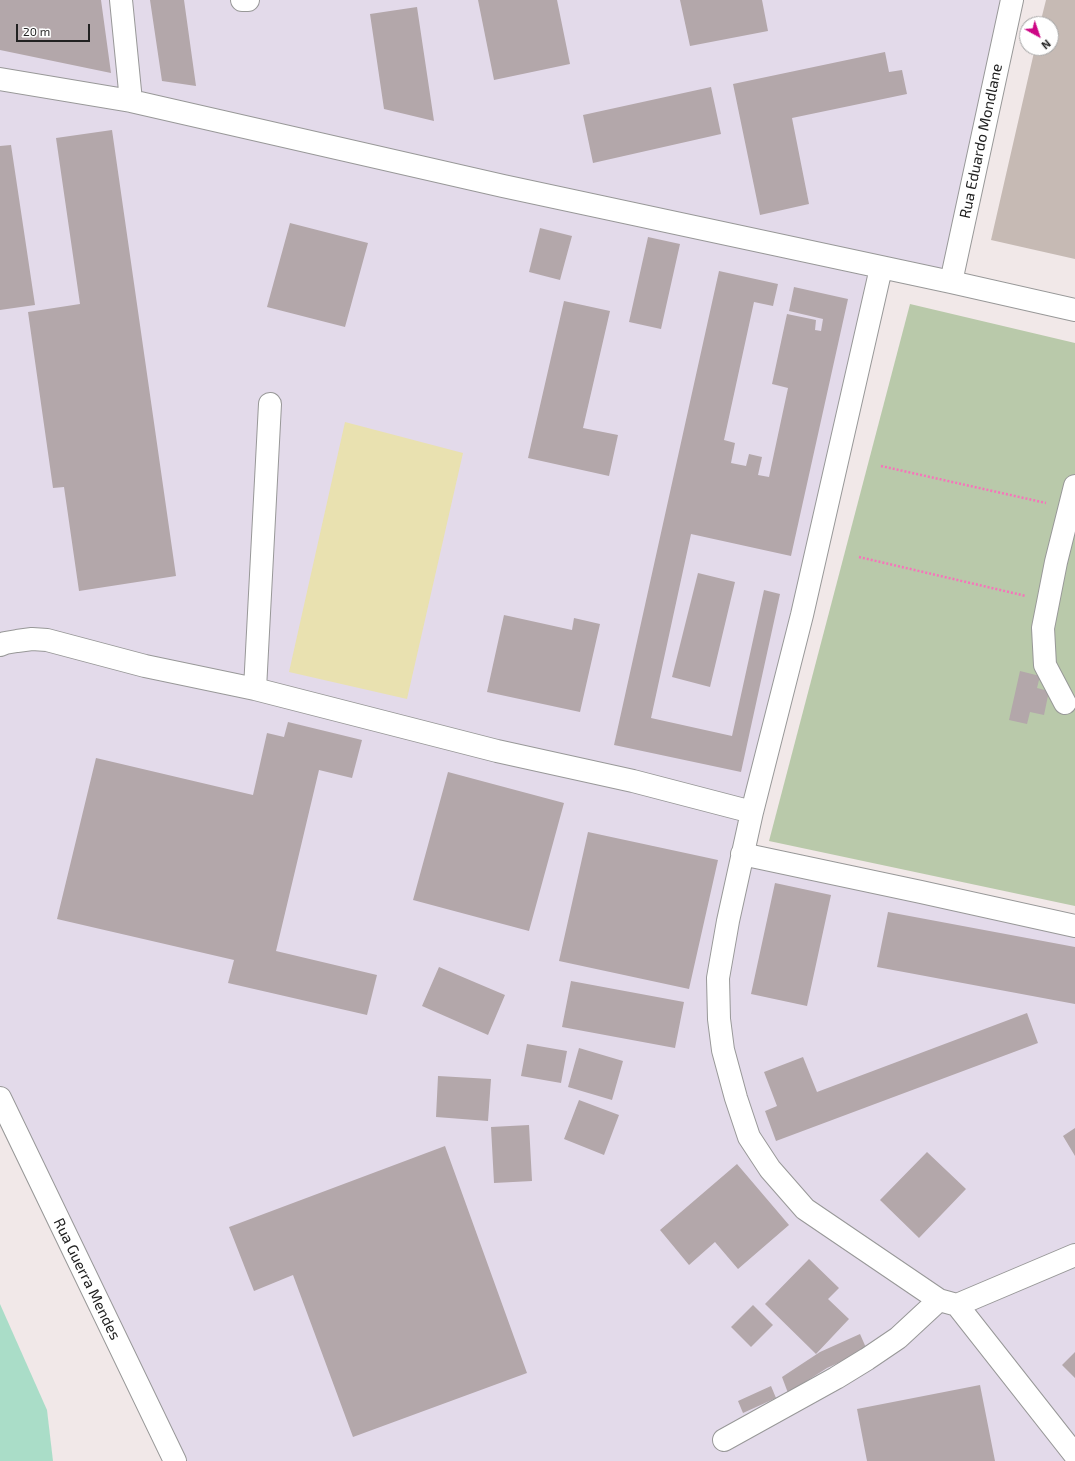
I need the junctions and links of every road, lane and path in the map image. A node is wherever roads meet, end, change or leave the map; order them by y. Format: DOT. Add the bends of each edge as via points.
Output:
graph roads {
  1 [pos="121,0"];
  2 [pos="242,0"];
  3 [pos="248,0"];
  4 [pos="1012,0"];
  5 [pos="0,79"];
  6 [pos="131,101"];
  7 [pos="881,268"];
  8 [pos="951,282"];
  9 [pos="1075,310"];
  10 [pos="270,404"];
  11 [pos="881,466"];
  12 [pos="1075,486"];
  13 [pos="1069,508"];
  14 [pos="859,557"];
  15 [pos="1048,602"];
  16 [pos="0,645"];
  17 [pos="255,689"];
  18 [pos="1065,702"];
  19 [pos="752,812"];
  20 [pos="742,854"];
  21 [pos="1075,926"];
  22 [pos="0,1098"];
  23 [pos="1075,1255"];
  24 [pos="948,1303"];
  25 [pos="724,1440"];
  26 [pos="1075,1455"];
  27 [pos="175,1461"];
  1 -- 6 [label="street"];
  2 -- 3 [label="street"];
  4 -- 8 [label="street, Rua Eduardo Mondlane"];
  5 -- 6 [label="street"];
  6 -- 7 [label="street" via="503,186"];
  7 -- 8 [label="street"];
  7 -- 19 [label="street" via="802,615"];
  8 -- 9 [label="street"];
  10 -- 17 [label="street"];
  11 -- 13 [label="path"];
  12 -- 13 [label="street"];
  13 -- 15 [label="street"];
  14 -- 15 [label="path"];
  15 -- 18 [label="street" via="1043,628 1046,665"];
  16 -- 17 [label="street" via="25,640 47,640 145,666"];
  17 -- 19 [label="street" via="497,751 633,781"];
  19 -- 20 [label="street"];
  20 -- 21 [label="street"];
  20 -- 24 [label="street" via="718,978 719,1019 723,1050 749,1137 770,1169 806,1209"];
  22 -- 27 [label="street, Rua Guerra Mendes"];
  23 -- 24 [label="street"];
  24 -- 25 [label="street" via="836,1378"];
  24 -- 26 [label="street"];
}
